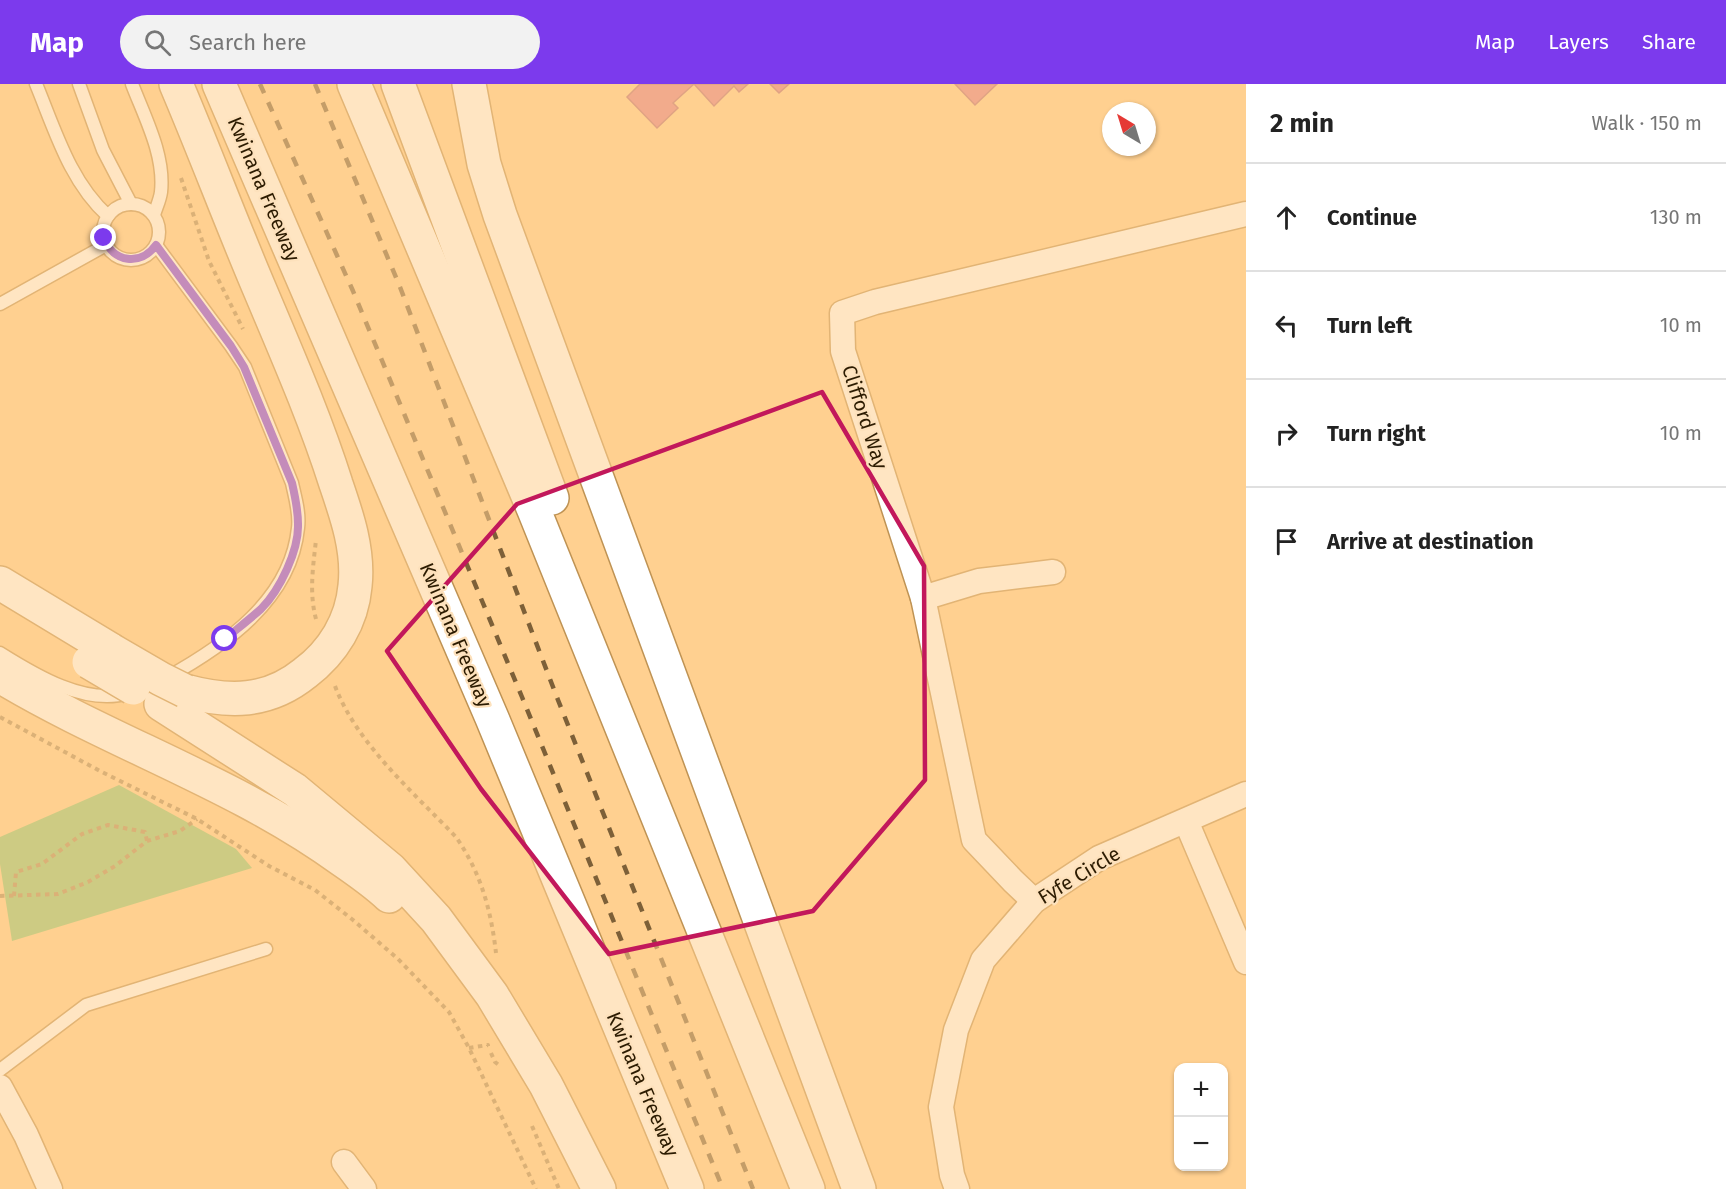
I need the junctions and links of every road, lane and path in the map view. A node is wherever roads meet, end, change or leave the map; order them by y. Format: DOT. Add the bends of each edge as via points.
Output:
graph roads {
  1 [pos="36,84"];
  2 [pos="79,84"];
  3 [pos="132,84"];
  4 [pos="176,84"];
  5 [pos="219,84"];
  6 [pos="354,84"];
  7 [pos="398,84"];
  8 [pos="469,84"];
  9 [pos="161,193"];
  10 [pos="131,204"];
  11 [pos="190,207"];
  12 [pos="1246,214"];
  13 [pos="154,215"];
  14 [pos="108,216"];
  15 [pos="106,245"];
  16 [pos="156,245"];
  17 [pos="0,304"];
  18 [pos="1053,572"];
  19 [pos="0,583"];
  20 [pos="923,598"];
  21 [pos="0,606"];
  22 [pos="0,653"];
  23 [pos="100,656"];
  24 [pos="0,676"];
  25 [pos="332,677"];
  26 [pos="160,692"];
  27 [pos="0,717"];
  28 [pos="1246,794"];
  29 [pos="197,819"];
  30 [pos="1186,821"];
  31 [pos="147,841"];
  32 [pos="0,896"];
  33 [pos="14,896"];
  34 [pos="1034,901"];
  35 [pos="266,949"];
  36 [pos="1246,962"];
  37 [pos="486,969"];
  38 [pos="488,1045"];
  39 [pos="470,1048"];
  40 [pos="0,1070"];
  41 [pos="0,1087"];
  42 [pos="792,1147"];
  43 [pos="345,1162"];
  44 [pos="50,1189"];
  45 [pos="364,1189"];
  46 [pos="536,1189"];
  47 [pos="599,1189"];
  48 [pos="687,1189"];
  49 [pos="808,1189"];
  50 [pos="859,1189"];
  51 [pos="957,1189"];
  1 -- 14 [label="lane" via="70,167 94,203"];
  2 -- 10 [label="lane" via="103,150"];
  3 -- 9 [label="lane" via="156,145"];
  4 -- 26 [label="highway" via="320,435 354,545 356,584 352,608 332,647 316,666 281,688 249,699"];
  5 -- 48 [label="highway, Kwinana Freeway" via="492,718"];
  6 -- 42 [label="highway" via="534,510"];
  7 -- 42 [label="highway"];
  8 -- 50 [label="highway" via="484,164 501,215"];
  9 -- 11 [label="path"];
  9 -- 13 [label="lane"];
  10 -- 13 [label="lane" via="144,206"];
  10 -- 14 [label="lane" via="118,207"];
  12 -- 20 [label="street, Clifford Way" via="842,313 843,351"];
  13 -- 16 [label="lane" via="159,230"];
  14 -- 15 [label="lane" via="103,230"];
  15 -- 16 [label="lane" via="127,260 144,257"];
  15 -- 17 [label="lane"];
  16 -- 26 [label="lane" via="244,367 292,483 299,527 285,573 262,608"];
  18 -- 20 [label="street" via="979,581"];
  19 -- 23 [label="highway"];
  20 -- 34 [label="street, Clifford Way" via="974,840"];
  21 -- 23 [label="highway"];
  22 -- 26 [label="lane" via="67,689 92,695"];
  23 -- 26 [label="highway, bridge" via="161,679"];
  24 -- 37 [label="highway" via="39,700 267,811 324,847"];
  25 -- 37 [label="path" via="349,718 456,837 476,870 489,909"];
  26 -- 37 [label="highway" via="295,790 390,869"];
  27 -- 29 [label="path"];
  28 -- 30 [label="street, Fyfe Circle"];
  29 -- 31 [label="path" via="180,831"];
  29 -- 39 [label="path" via="269,866 315,890 353,920 449,1012"];
  30 -- 34 [label="street, Fyfe Circle" via="1099,858"];
  30 -- 36 [label="street"];
  31 -- 33 [label="path" via="88,882 58,894"];
  31 -- 33 [label="path" via="145,832 108,825 82,834 42,864 16,872"];
  32 -- 33 [label="path"];
  34 -- 51 [label="street, Fyfe Circle" via="983,960 956,1030 940,1107"];
  35 -- 40 [label="lane" via="86,1005"];
  37 -- 47 [label="highway" via="492,995 546,1085"];
  38 -- 39 [label="path"];
  39 -- 46 [label="path"];
  41 -- 44 [label="street"];
  42 -- 49 [label="highway"];
  43 -- 45 [label="street"];
}
